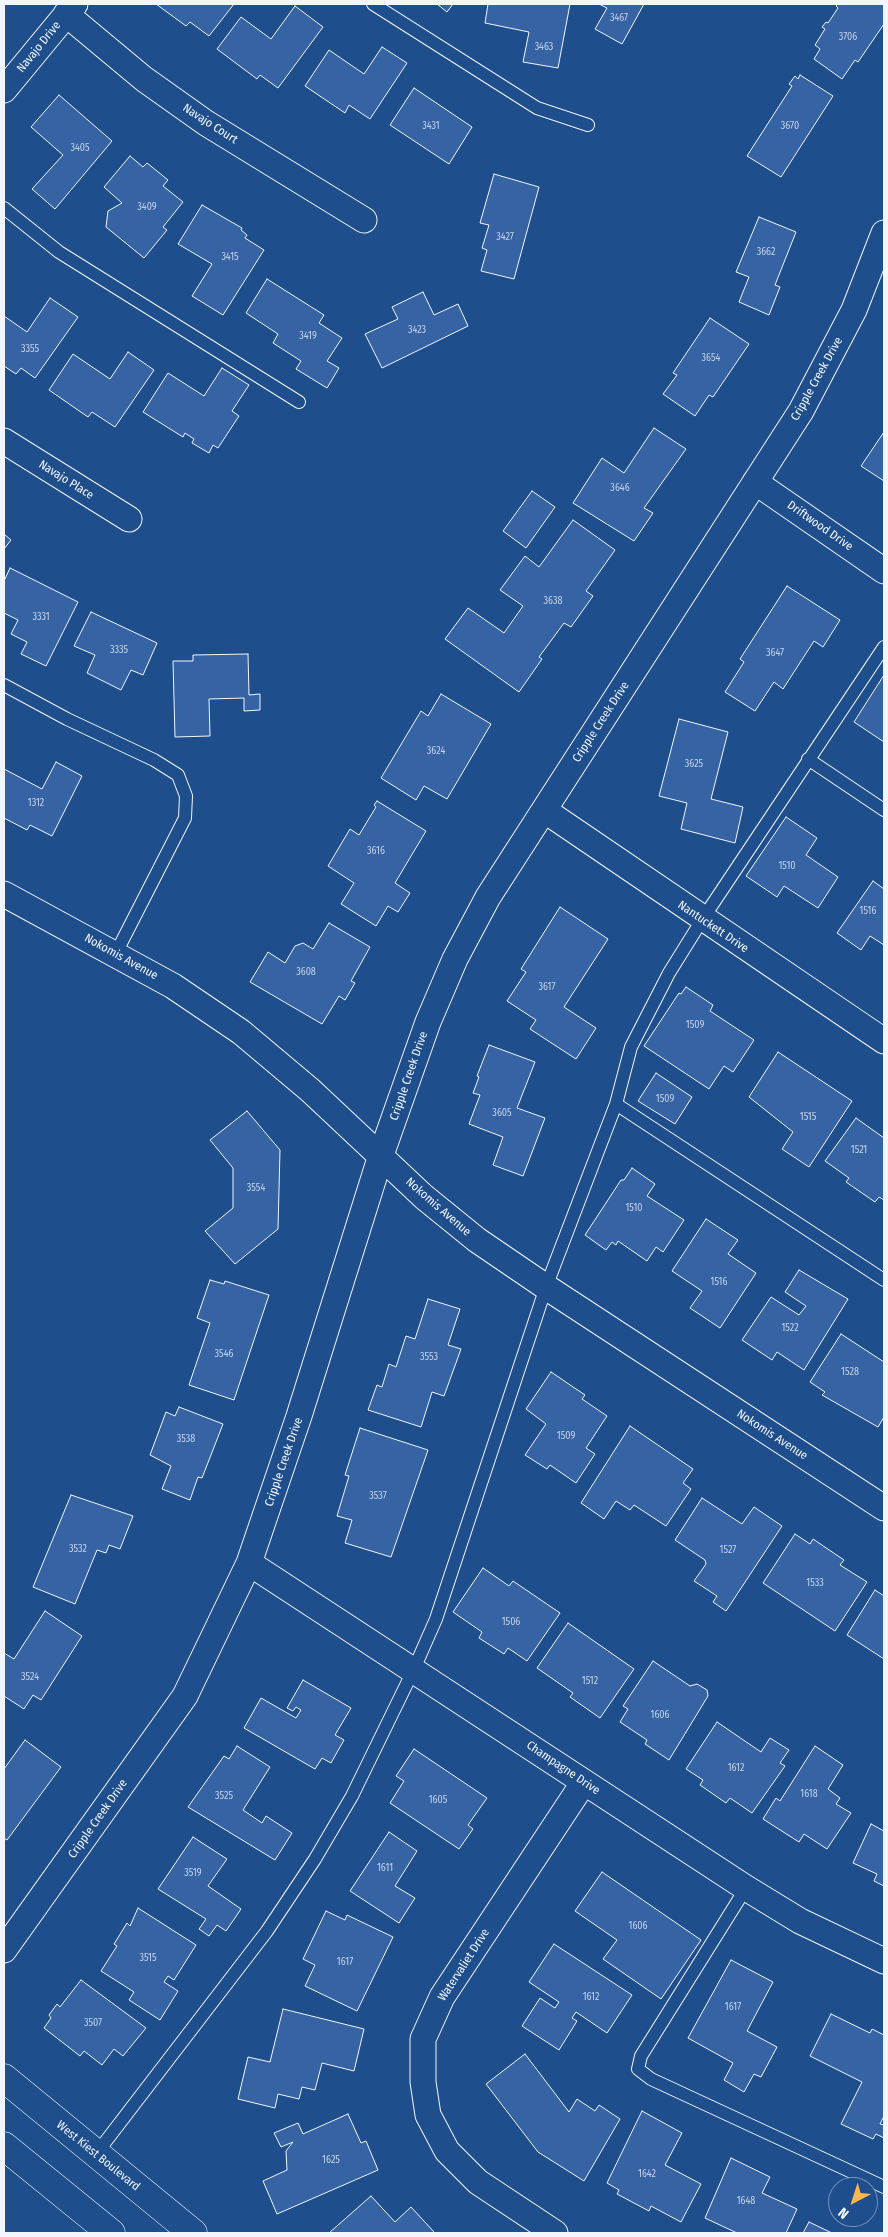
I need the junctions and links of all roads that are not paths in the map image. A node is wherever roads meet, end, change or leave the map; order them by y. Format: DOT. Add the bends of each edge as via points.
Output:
graph roads {
  1 [pos="373,4"];
  2 [pos="71,9"];
  3 [pos="4,90"];
  4 [pos="588,125"];
  5 [pos="4,208"];
  6 [pos="364,220"];
  7 [pos="884,233"];
  8 [pos="300,402"];
  9 [pos="4,441"];
  10 [pos="755,482"];
  11 [pos="128,519"];
  12 [pos="884,571"];
  13 [pos="884,647"];
  14 [pos="4,685"];
  15 [pos="808,759"];
  16 [pos="544,810"];
  17 [pos="884,810"];
  18 [pos="4,894"];
  19 [pos="702,920"];
  20 [pos="116,953"];
  21 [pos="884,1041"];
  22 [pos="616,1104"];
  23 [pos="381,1155"];
  24 [pos="884,1280"];
  25 [pos="546,1287"];
  26 [pos="884,1508"];
  27 [pos="249,1563"];
  28 [pos="414,1669"];
  29 [pos="584,1782"];
  30 [pos="746,1888"];
  31 [pos="4,1950"];
  32 [pos="884,1961"];
  33 [pos="4,2078"];
  34 [pos="4,2146"];
  35 [pos="96,2154"];
  36 [pos="884,2187"];
  37 [pos="111,2233"];
  38 [pos="193,2233"];
  39 [pos="555,2233"];
  1 -- 4 [label="lane" via="537,108"];
  2 -- 3 [label="street, Navajo Drive"];
  2 -- 6 [label="street, Navajo Court" via="144,79 206,123"];
  5 -- 8 [label="lane" via="59,252"];
  7 -- 10 [label="street, Cripple Creek Drive" via="854,310 801,411"];
  9 -- 11 [label="street, Navajo Place"];
  10 -- 12 [label="street, Driftwood Drive"];
  10 -- 16 [label="street, Cripple Creek Drive"];
  13 -- 15 [label="lane"];
  14 -- 20 [label="lane" via="178,775 186,796 184,818"];
  15 -- 17 [label="lane"];
  15 -- 19 [label="lane"];
  16 -- 19 [label="street, Nantuckett Drive"];
  16 -- 23 [label="street, Cripple Creek Drive" via="488,897 455,959 428,1022"];
  18 -- 20 [label="street, Nokomis Avenue"];
  19 -- 21 [label="street, Nantuckett Drive"];
  19 -- 22 [label="lane" via="669,973 631,1047"];
  20 -- 23 [label="street, Nokomis Avenue" via="173,986 241,1032"];
  22 -- 24 [label="lane"];
  22 -- 25 [label="lane"];
  23 -- 25 [label="street, Nokomis Avenue" via="424,1197 477,1240"];
  23 -- 27 [label="street, Cripple Creek Drive" via="300,1416"];
  25 -- 26 [label="street, Nokomis Avenue"];
  25 -- 28 [label="lane" via="436,1619"];
  27 -- 28 [label="street, Champagne Drive"];
  27 -- 31 [label="street, Cripple Creek Drive" via="185,1696"];
  28 -- 29 [label="street, Champagne Drive"];
  28 -- 35 [label="lane" via="352,1796 315,1859 255,1947"];
  29 -- 30 [label="street, Champagne Drive"];
  29 -- 39 [label="street, Watervaliet Drive" via="442,1997 423,2039 423,2082 428,2115 447,2151 478,2182"];
  30 -- 32 [label="street, Champagne Drive" via="800,1921"];
  30 -- 36 [label="lane" via="641,2056 638,2069 651,2079"];
  33 -- 35 [label="main road, West Kiest Boulevard"];
  34 -- 37 [label="main road"];
  35 -- 38 [label="main road, West Kiest Boulevard"];
}
